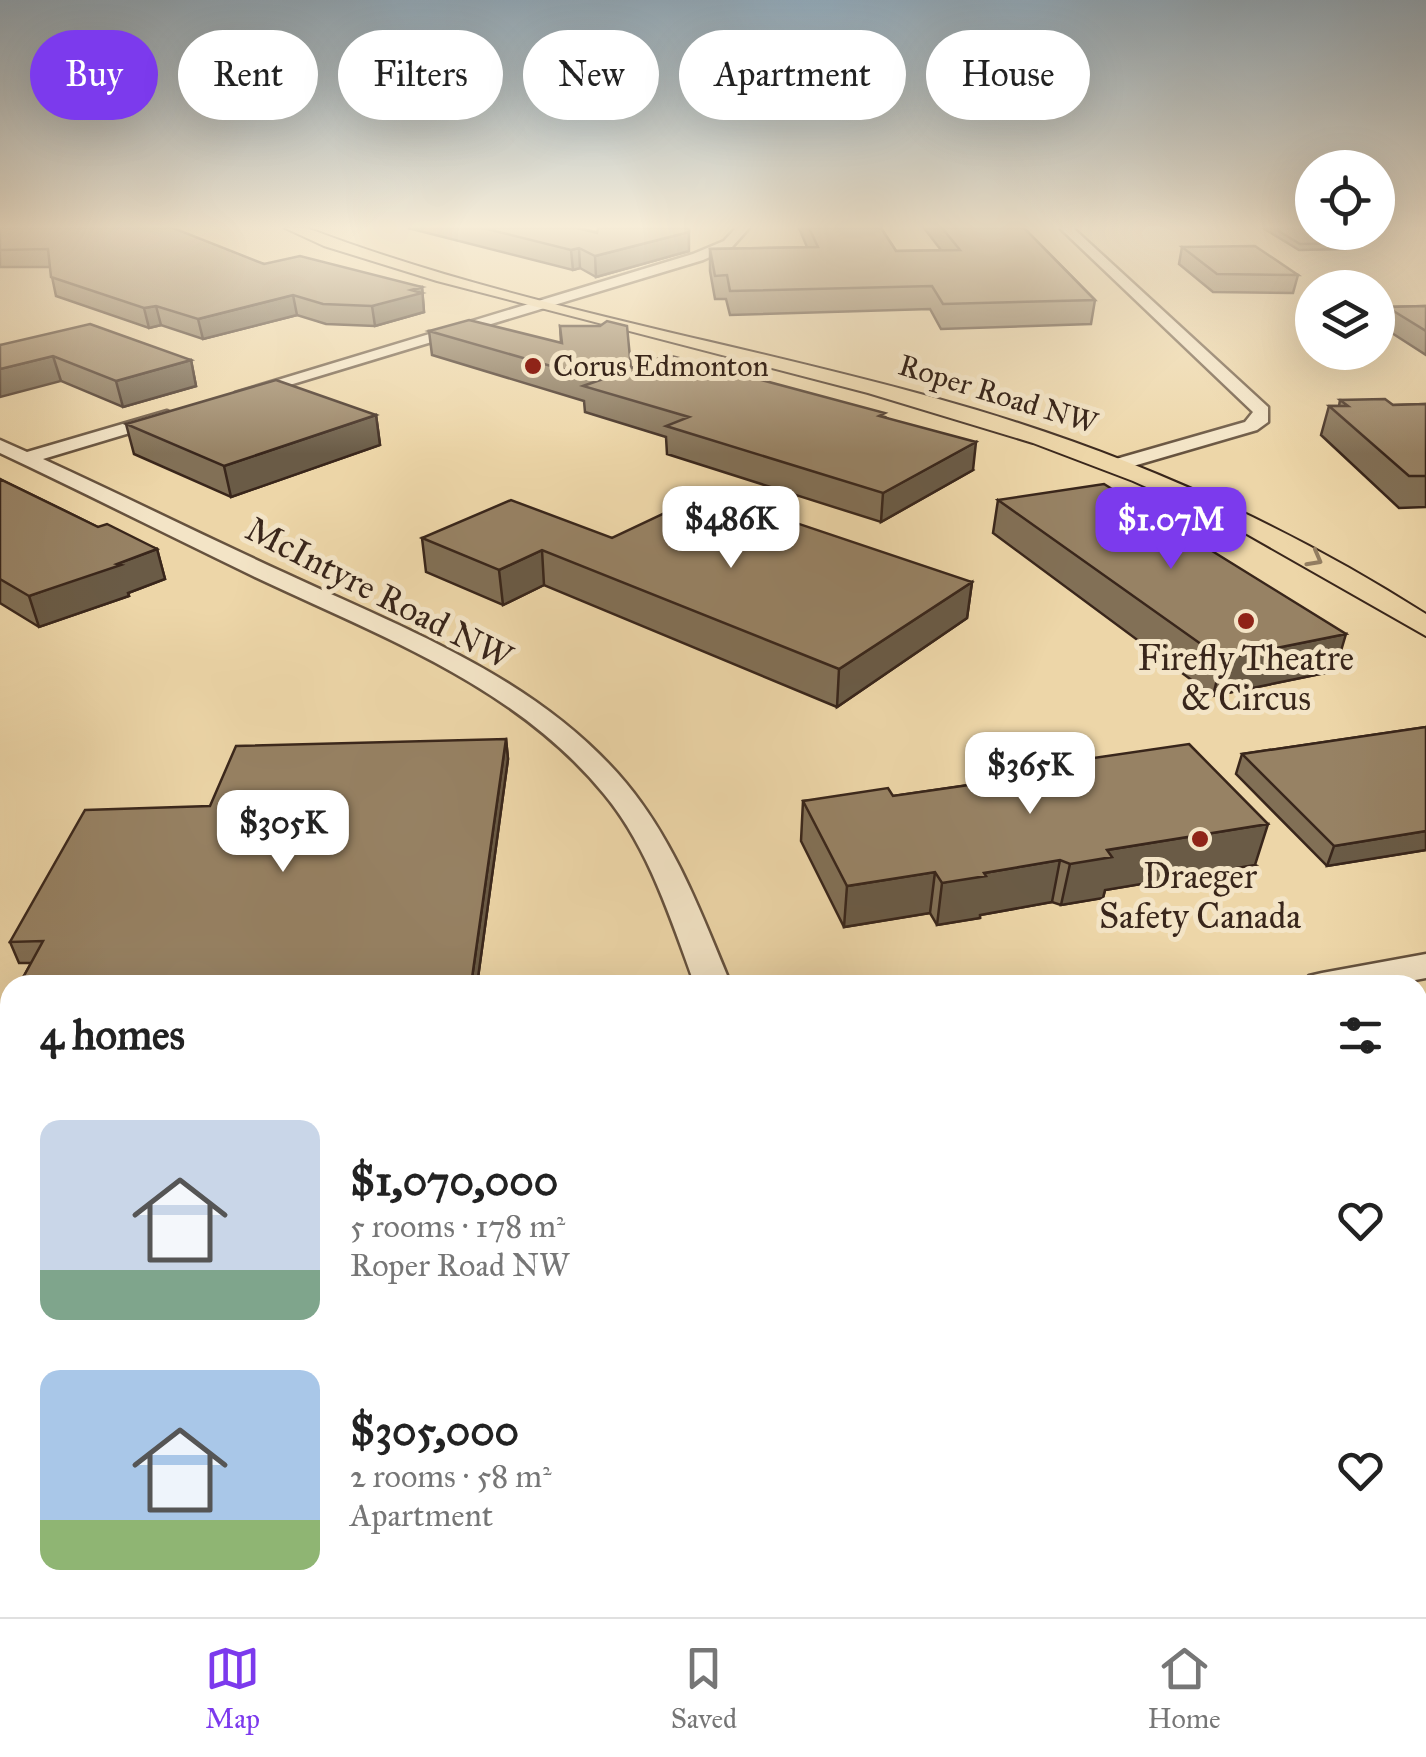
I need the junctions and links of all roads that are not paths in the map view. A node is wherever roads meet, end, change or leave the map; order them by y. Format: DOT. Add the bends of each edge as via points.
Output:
graph roads {
  1 [pos="543,303"];
  2 [pos="560,303"];
  3 [pos="1147,303"];
  4 [pos="231,397"];
  5 [pos="193,408"];
  6 [pos="0,446"];
  7 [pos="26,458"];
  8 [pos="1129,462"];
  9 [pos="1426,596"];
  10 [pos="1426,627"];
  11 [pos="1426,966"];
  12 [pos="709,975"];
  13 [pos="1377,975"];
  1 -- 4 [label="street"];
  2 -- 8 [label="main road, Roper Road NW"];
  3 -- 8 [label="street" via="1262,418"];
  5 -- 7 [label="street"];
  6 -- 7 [label="street, McIntyre Road NW"];
  7 -- 12 [label="street, McIntyre Road NW" via="433,651 548,722 614,787 646,833"];
  8 -- 9 [label="main road, Roper Road NW" via="1293,524"];
  8 -- 10 [label="main road, Roper Road NW, one-way" via="1273,536"];
  11 -- 13 [label="street"];
}
